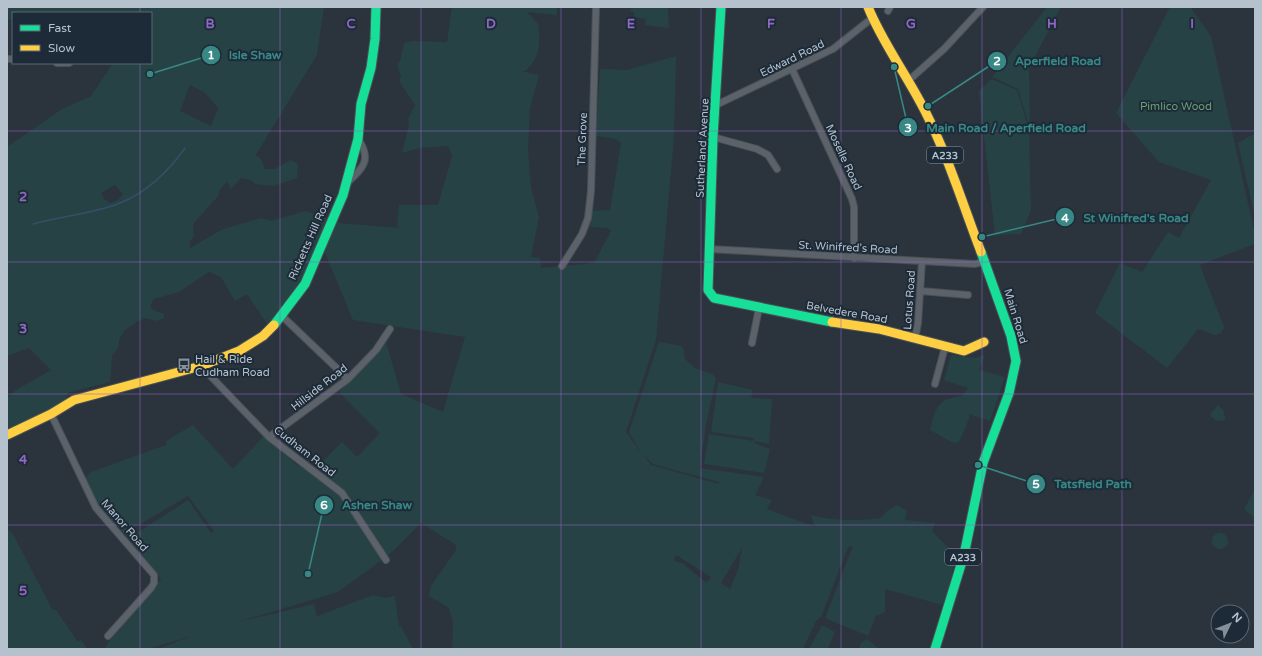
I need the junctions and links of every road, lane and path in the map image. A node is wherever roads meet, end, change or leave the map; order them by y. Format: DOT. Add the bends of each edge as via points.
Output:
graph roads {
  1 [pos="376,7"];
  2 [pos="596,7"];
  3 [pos="721,7"];
  4 [pos="868,7"];
  5 [pos="983,7"];
  6 [pos="871,19"];
  7 [pos="792,69"];
  8 [pos="908,81"];
  9 [pos="716,105"];
  10 [pos="713,137"];
  11 [pos="777,169"];
  12 [pos="709,249"];
  13 [pos="854,258"];
  14 [pos="922,261"];
  15 [pos="986,261"];
  16 [pos="562,266"];
  17 [pos="708,290"];
  18 [pos="921,291"];
  19 [pos="968,295"];
  20 [pos="759,308"];
  21 [pos="282,316"];
  22 [pos="390,329"];
  23 [pos="915,339"];
  24 [pos="984,342"];
  25 [pos="752,343"];
  26 [pos="945,347"];
  27 [pos="201,366"];
  28 [pos="348,379"];
  29 [pos="935,384"];
  30 [pos="51,414"];
  31 [pos="7,435"];
  32 [pos="269,437"];
  33 [pos="386,560"];
  34 [pos="108,636"];
  35 [pos="935,649"];
  1 -- 21 [label="street, Ricketts Hill Road" via="371,68 361,104 358,139 345,185 305,284"];
  2 -- 16 [label="street, The Grove" via="588,218 582,234"];
  3 -- 9 [label="street, Sutherland Avenue"];
  4 -- 6 [label="street, Main Road / A233"];
  5 -- 8 [label="street"];
  6 -- 7 [label="street, Edward Road" via="832,49"];
  6 -- 8 [label="street, Main Road / A233"];
  7 -- 9 [label="street, Edward Road"];
  7 -- 13 [label="street, Moselle Road" via="852,199"];
  8 -- 15 [label="street, Main Road / A233" via="939,139"];
  9 -- 10 [label="street, Sutherland Avenue"];
  10 -- 11 [label="street" via="757,149 768,155"];
  10 -- 12 [label="street, Sutherland Avenue"];
  12 -- 13 [label="street, St. Winifred's Road"];
  12 -- 17 [label="street, Sutherland Avenue"];
  13 -- 14 [label="street, St. Winifred's Road"];
  14 -- 15 [label="street, St. Winifred's Road" via="975,264"];
  14 -- 18 [label="street, Lotus Road"];
  15 -- 35 [label="street, Main Road / A233" via="1011,336 1015,369 1009,393 983,463 964,555"];
  17 -- 20 [label="street, Belvedere Road" via="714,298"];
  18 -- 19 [label="street"];
  18 -- 23 [label="street, Lotus Road"];
  20 -- 23 [label="street, Belvedere Road" via="879,329"];
  20 -- 25 [label="street"];
  21 -- 27 [label="street, Ricketts Hill Road" via="263,336 239,351"];
  21 -- 28 [label="street"];
  22 -- 28 [label="street, Hillside Road" via="376,350"];
  23 -- 26 [label="street, Belvedere Road"];
  24 -- 26 [label="street, Belvedere Road" via="964,351"];
  26 -- 29 [label="street"];
  27 -- 30 [label="street, Ricketts Hill Road" via="74,400"];
  27 -- 32 [label="street, Cudham Road"];
  28 -- 32 [label="street, Hillside Road"];
  30 -- 31 [label="street, Ricketts Hill Road"];
  30 -- 34 [label="street, Manor Road" via="96,508 154,575 151,588"];
  32 -- 33 [label="street, Cudham Road" via="342,493"];
}
